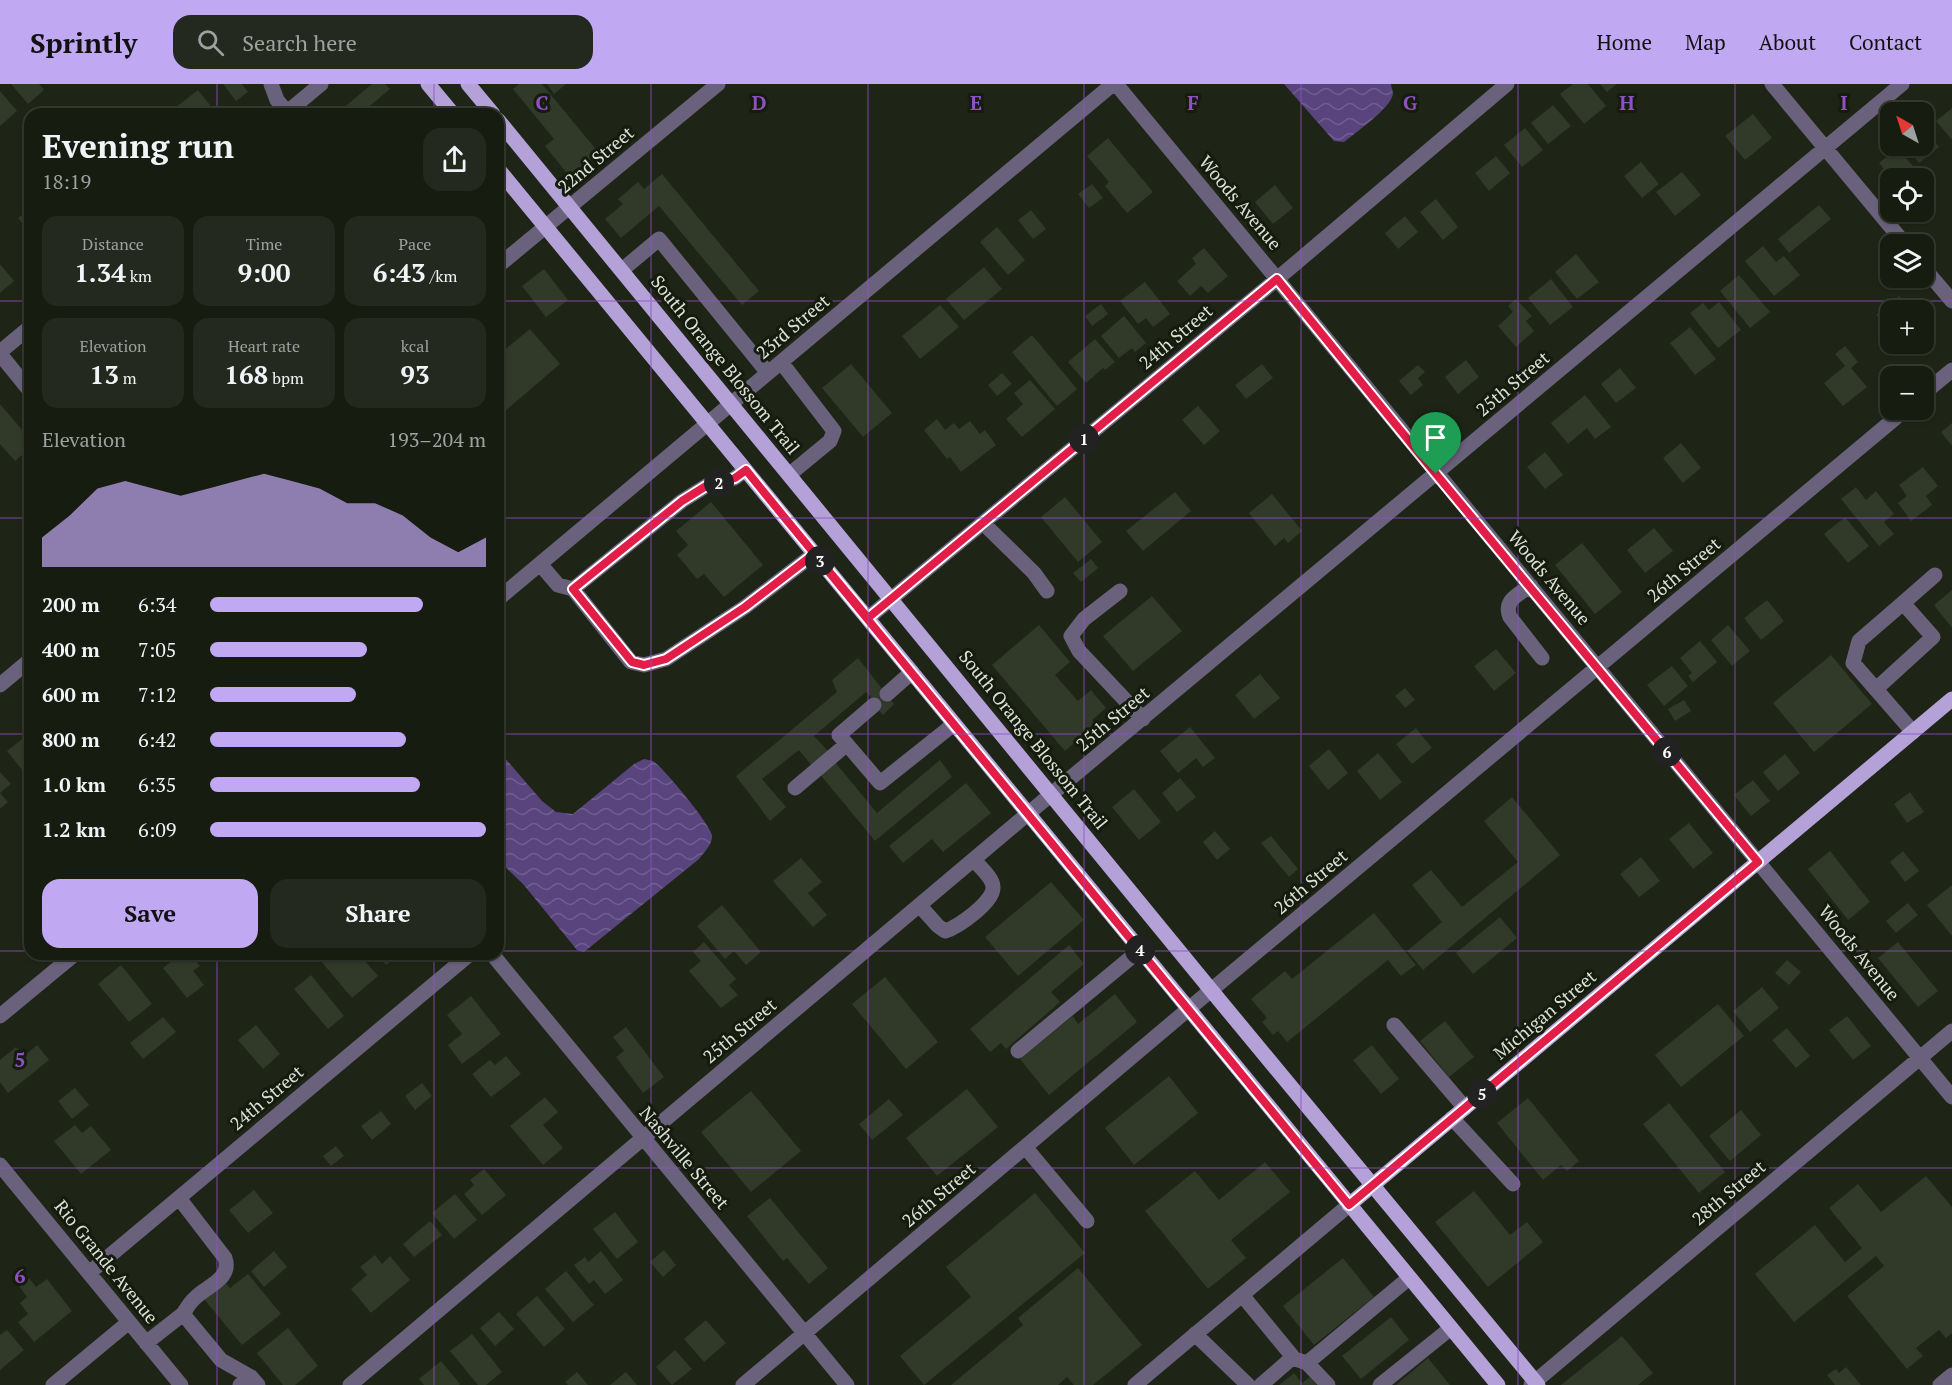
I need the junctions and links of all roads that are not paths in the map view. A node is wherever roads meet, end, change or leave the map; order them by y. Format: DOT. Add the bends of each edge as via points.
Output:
graph roads {
  1 [pos="271,84"];
  2 [pos="321,84"];
  3 [pos="428,84"];
  4 [pos="468,84"];
  5 [pos="718,84"];
  6 [pos="1115,84"];
  7 [pos="1507,84"];
  8 [pos="1772,84"];
  9 [pos="1902,84"];
  10 [pos="283,108"];
  11 [pos="292,108"];
  12 [pos="448,108"];
  13 [pos="488,108"];
  14 [pos="504,127"];
  15 [pos="1824,148"];
  16 [pos="504,176"];
  17 [pos="570,207"];
  18 [pos="545,227"];
  19 [pos="1897,234"];
  20 [pos="504,261"];
  21 [pos="622,270"];
  22 [pos="1277,279"];
  23 [pos="1934,280"];
  24 [pos="1952,301"];
  25 [pos="24,332"];
  26 [pos="0,353"];
  27 [pos="781,362"];
  28 [pos="1952,370"];
  29 [pos="768,373"];
  30 [pos="24,383"];
  31 [pos="1934,385"];
  32 [pos="731,403"];
  33 [pos="1893,420"];
  34 [pos="707,423"];
  35 [pos="746,470"];
  36 [pos="790,474"];
  37 [pos="1436,474"];
  38 [pos="983,523"];
  39 [pos="814,554"];
  40 [pos="540,564"];
  41 [pos="1935,575"];
  42 [pos="1530,586"];
  43 [pos="573,589"];
  44 [pos="1047,591"];
  45 [pos="1120,591"];
  46 [pos="504,595"];
  47 [pos="892,599"];
  48 [pos="1904,603"];
  49 [pos="868,618"];
  50 [pos="1542,658"];
  51 [pos="24,665"];
  52 [pos="1598,667"];
  53 [pos="912,672"];
  54 [pos="0,685"];
  55 [pos="1875,689"];
  56 [pos="886,694"];
  57 [pos="1952,699"];
  58 [pos="874,705"];
  59 [pos="1143,719"];
  60 [pos="954,724"];
  61 [pos="1913,732"];
  62 [pos="847,744"];
  63 [pos="795,788"];
  64 [pos="1052,795"];
  65 [pos="1028,814"];
  66 [pos="974,860"];
  67 [pos="1758,862"];
  68 [pos="920,906"];
  69 [pos="1140,950"];
  70 [pos="68,960"];
  71 [pos="463,960"];
  72 [pos="497,960"];
  73 [pos="1211,990"];
  74 [pos="1189,1009"];
  75 [pos="0,1016"];
  76 [pos="1394,1025"];
  77 [pos="1952,1031"];
  78 [pos="1018,1051"];
  79 [pos="1920,1058"];
  80 [pos="1952,1097"];
  81 [pos="1465,1108"];
  82 [pos="1452,1118"];
  83 [pos="643,1139"];
  84 [pos="1026,1148"];
  85 [pos="0,1165"];
  86 [pos="1513,1184"];
  87 [pos="1373,1185"];
  88 [pos="178,1198"];
  89 [pos="1349,1205"];
  90 [pos="1087,1221"];
  91 [pos="89,1273"];
  92 [pos="1409,1278"];
  93 [pos="1242,1294"];
  94 [pos="183,1314"];
  95 [pos="129,1322"];
  96 [pos="1451,1328"];
  97 [pos="805,1334"];
  98 [pos="1196,1334"];
  99 [pos="146,1343"];
  100 [pos="1293,1358"];
  101 [pos="1307,1363"];
  102 [pos="1952,1375"];
  103 [pos="249,1382"];
  104 [pos="1535,1384"];
  105 [pos="53,1385"];
  106 [pos="181,1385"];
  107 [pos="350,1385"];
  108 [pos="743,1385"];
  109 [pos="847,1385"];
  110 [pos="1135,1385"];
  111 [pos="1248,1385"];
  112 [pos="1261,1385"];
  113 [pos="1328,1385"];
  114 [pos="1380,1385"];
  115 [pos="1498,1385"];
  116 [pos="1940,1385"];
  1 -- 10 [label="street"];
  2 -- 11 [label="street"];
  3 -- 12 [label="main road"];
  4 -- 13 [label="main road"];
  5 -- 17 [label="street, 22nd Street"];
  6 -- 22 [label="street, Woods Avenue"];
  6 -- 27 [label="street, 23rd Street"];
  7 -- 22 [label="street, 24th Street"];
  8 -- 15 [label="street"];
  9 -- 15 [label="street, 25th Street"];
  14 -- 17 [label="main road, South Orange Blossom Trail"];
  15 -- 19 [label="street"];
  15 -- 37 [label="street, 25th Street"];
  16 -- 18 [label="main road"];
  17 -- 18 [label="street, 22nd Street"];
  17 -- 21 [label="main road, South Orange Blossom Trail"];
  18 -- 20 [label="street, 22nd Street"];
  18 -- 34 [label="main road"];
  21 -- 29 [label="street" via="659,239"];
  21 -- 32 [label="main road, South Orange Blossom Trail"];
  22 -- 37 [label="street, Woods Avenue"];
  22 -- 38 [label="street, 24th Street"];
  23 -- 24 [label="street"];
  25 -- 26 [label="street"];
  26 -- 30 [label="street"];
  27 -- 29 [label="street, 23rd Street"];
  27 -- 36 [label="street" via="834,431 830,441"];
  28 -- 31 [label="street"];
  29 -- 32 [label="street, 23rd Street"];
  32 -- 34 [label="street, 23rd Street"];
  32 -- 36 [label="main road, South Orange Blossom Trail"];
  33 -- 52 [label="street, 26th Street"];
  34 -- 35 [label="main road"];
  34 -- 40 [label="street, 23rd Street"];
  35 -- 39 [label="main road"];
  35 -- 43 [label="street" via="735,478 706,486 674,507"];
  36 -- 47 [label="main road, South Orange Blossom Trail"];
  37 -- 42 [label="street, Woods Avenue"];
  37 -- 59 [label="street, 25th Street"];
  38 -- 44 [label="street"];
  38 -- 47 [label="street, 24th Street"];
  39 -- 43 [label="street" via="745,607 666,659 644,665 632,662"];
  39 -- 49 [label="main road"];
  40 -- 43 [label="street" via="558,585"];
  40 -- 46 [label="street, 23rd Street"];
  41 -- 48 [label="street"];
  42 -- 50 [label="street" via="1511,600 1507,610"];
  42 -- 52 [label="street, Woods Avenue"];
  45 -- 59 [label="street" via="1084,619 1071,636 1079,651"];
  47 -- 49 [label="street, 24th Street"];
  47 -- 64 [label="main road, South Orange Blossom Trail"];
  48 -- 55 [label="street" via="1859,641 1853,663"];
  48 -- 55 [label="street" via="1933,637"];
  49 -- 53 [label="main road"];
  51 -- 54 [label="street"];
  52 -- 67 [label="street, Woods Avenue"];
  52 -- 73 [label="street, 26th Street"];
  53 -- 56 [label="street"];
  53 -- 60 [label="main road"];
  55 -- 61 [label="street"];
  57 -- 61 [label="main road, Michigan Street"];
  58 -- 62 [label="street" via="839,735"];
  59 -- 64 [label="street, 25th Street"];
  60 -- 62 [label="street" via="880,783"];
  60 -- 65 [label="main road"];
  61 -- 67 [label="main road, Michigan Street"];
  62 -- 63 [label="street"];
  64 -- 65 [label="street, 25th Street"];
  64 -- 73 [label="main road, South Orange Blossom Trail"];
  65 -- 66 [label="street, 25th Street"];
  65 -- 69 [label="main road"];
  66 -- 68 [label="street, 25th Street"];
  66 -- 68 [label="street" via="991,880 992,895 956,928 945,931"];
  67 -- 79 [label="street, Woods Avenue"];
  67 -- 81 [label="main road, Michigan Street"];
  68 -- 83 [label="street, 25th Street"];
  69 -- 74 [label="main road"];
  69 -- 78 [label="street"];
  70 -- 75 [label="street"];
  71 -- 88 [label="street, 24th Street"];
  72 -- 83 [label="street, Nashville Street"];
  73 -- 74 [label="street, 26th Street"];
  73 -- 87 [label="main road, South Orange Blossom Trail"];
  74 -- 84 [label="street, 26th Street"];
  74 -- 89 [label="main road"];
  76 -- 81 [label="street"];
  77 -- 79 [label="street, 28th Street"];
  79 -- 80 [label="street, Woods Avenue"];
  79 -- 104 [label="street, 28th Street"];
  81 -- 82 [label="main road, Michigan Street"];
  82 -- 86 [label="street"];
  82 -- 87 [label="main road, Michigan Street"];
  83 -- 97 [label="street, Nashville Street"];
  83 -- 107 [label="street, 25th Street"];
  84 -- 90 [label="street"];
  84 -- 97 [label="street, 26th Street"];
  85 -- 91 [label="street, Rio Grande Avenue"];
  87 -- 89 [label="main road, Michigan Street"];
  87 -- 104 [label="main road, South Orange Blossom Trail"];
  88 -- 91 [label="street, 24th Street"];
  88 -- 94 [label="street" via="228,1266 225,1275 194,1299"];
  89 -- 92 [label="main road"];
  89 -- 93 [label="street, Michigan Street"];
  91 -- 95 [label="street, Rio Grande Avenue"];
  92 -- 96 [label="main road"];
  92 -- 101 [label="street"];
  93 -- 98 [label="street, Michigan Street"];
  93 -- 100 [label="street"];
  94 -- 99 [label="street"];
  94 -- 103 [label="street" via="221,1360"];
  95 -- 99 [label="street, Rio Grande Avenue"];
  95 -- 105 [label="street"];
  96 -- 114 [label="street"];
  96 -- 115 [label="main road"];
  97 -- 108 [label="street, 26th Street"];
  97 -- 109 [label="street, Nashville Street"];
  98 -- 110 [label="street, Michigan Street"];
  98 -- 111 [label="street"];
  99 -- 106 [label="street, Rio Grande Avenue"];
  100 -- 101 [label="street"];
  100 -- 112 [label="street"];
  101 -- 113 [label="street"];
  102 -- 116 [label="street"];
}
